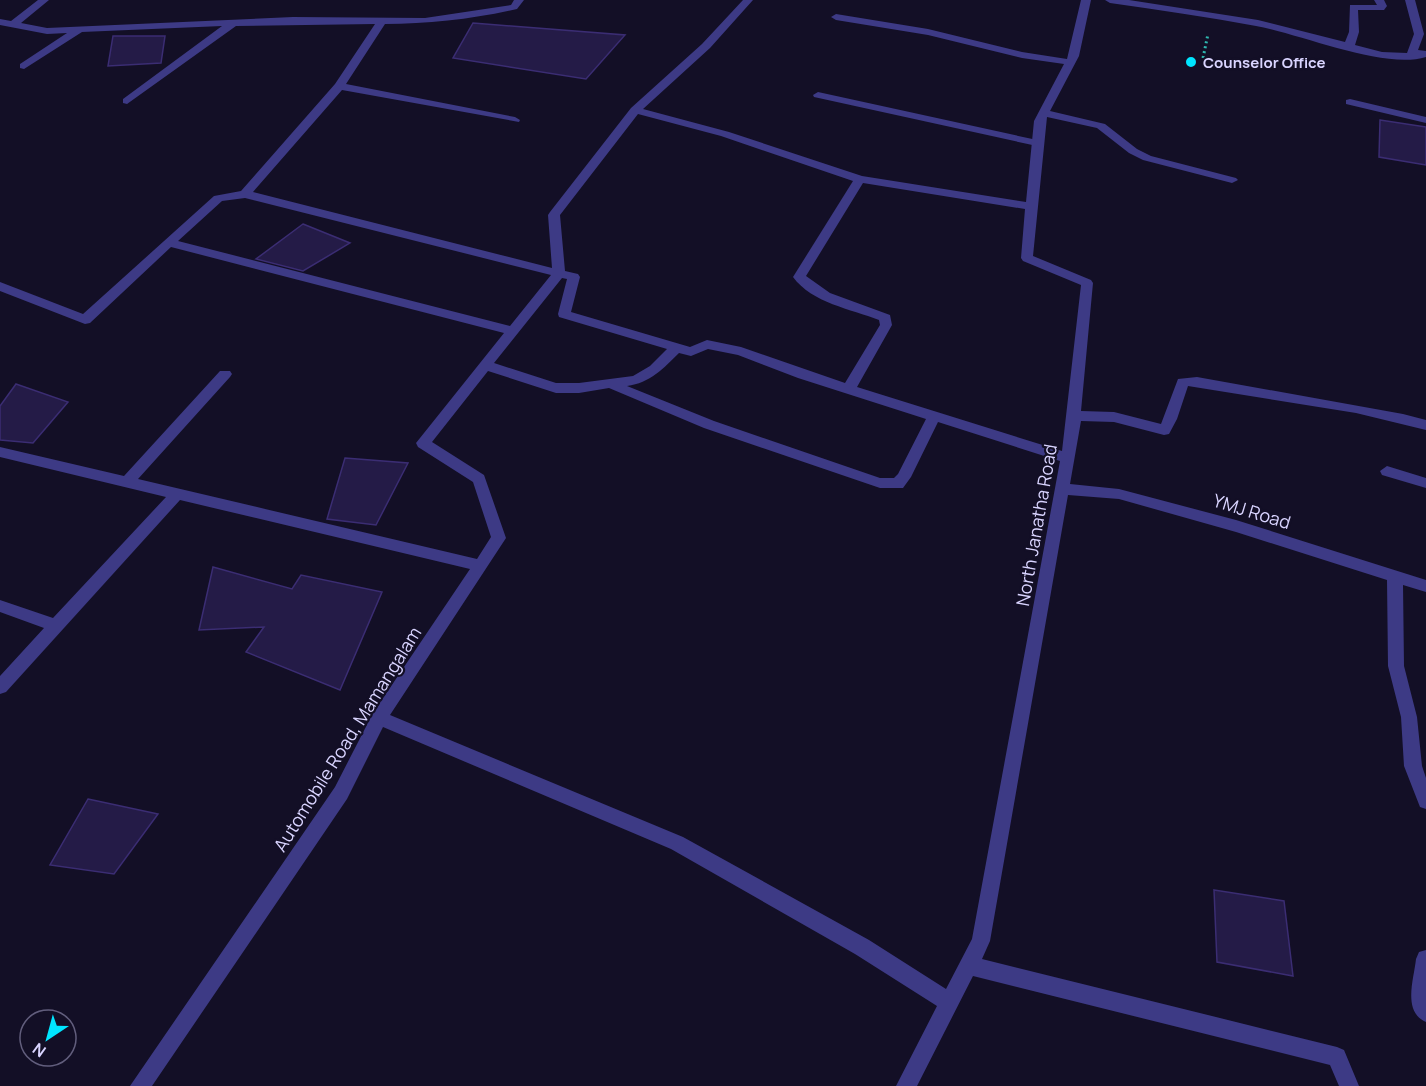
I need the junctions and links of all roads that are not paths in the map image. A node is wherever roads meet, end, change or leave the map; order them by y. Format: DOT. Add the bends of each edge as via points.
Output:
graph roads {
  1 [pos="45,0"];
  2 [pos="519,0"];
  3 [pos="748,0"];
  4 [pos="1086,0"];
  5 [pos="1110,0"];
  6 [pos="1379,0"];
  7 [pos="1410,0"];
  8 [pos="836,17"];
  9 [pos="382,20"];
  10 [pos="0,22"];
  11 [pos="233,23"];
  12 [pos="12,25"];
  13 [pos="79,30"];
  14 [pos="1349,46"];
  15 [pos="1412,53"];
  16 [pos="1426,54"];
  17 [pos="1070,62"];
  18 [pos="24,66"];
  19 [pos="339,86"];
  20 [pos="818,95"];
  21 [pos="127,101"];
  22 [pos="1350,102"];
  23 [pos="636,110"];
  24 [pos="1043,113"];
  25 [pos="516,120"];
  26 [pos="1426,120"];
  27 [pos="1037,143"];
  28 [pos="860,179"];
  29 [pos="1232,180"];
  30 [pos="244,194"];
  31 [pos="1032,206"];
  32 [pos="169,243"];
  33 [pos="559,273"];
  34 [pos="0,286"];
  35 [pos="513,331"];
  36 [pos="676,348"];
  37 [pos="485,366"];
  38 [pos="225,374"];
  39 [pos="609,383"];
  40 [pos="849,389"];
  41 [pos="935,415"];
  42 [pos="1074,416"];
  43 [pos="1426,425"];
  44 [pos="0,452"];
  45 [pos="1068,458"];
  46 [pos="1387,471"];
  47 [pos="127,482"];
  48 [pos="1426,483"];
  49 [pos="1063,489"];
  50 [pos="177,494"];
  51 [pos="481,566"];
  52 [pos="1395,576"];
  53 [pos="1426,586"];
  54 [pos="0,606"];
  55 [pos="56,626"];
  56 [pos="0,687"];
  57 [pos="379,718"];
  58 [pos="1426,801"];
  59 [pos="1426,959"];
  60 [pos="968,965"];
  61 [pos="949,1002"];
  62 [pos="1426,1012"];
  63 [pos="140,1086"];
  64 [pos="906,1086"];
  65 [pos="1349,1086"];
  1 -- 12 [label="street"];
  2 -- 9 [label="street" via="514,7 425,21"];
  3 -- 23 [label="street" via="706,46"];
  4 -- 17 [label="street, North Janatha Road"];
  5 -- 14 [label="street" via="1258,23"];
  6 -- 14 [label="street" via="1381,8 1353,7 1354,32"];
  7 -- 15 [label="street" via="1419,34"];
  8 -- 17 [label="street"];
  9 -- 11 [label="street"];
  9 -- 19 [label="street"];
  10 -- 12 [label="street"];
  11 -- 13 [label="street"];
  11 -- 21 [label="street"];
  12 -- 13 [label="street" via="46,31"];
  13 -- 18 [label="street"];
  14 -- 15 [label="street" via="1382,55 1419,56"];
  15 -- 16 [label="street"];
  17 -- 24 [label="street, North Janatha Road"];
  19 -- 25 [label="street"];
  19 -- 30 [label="street"];
  20 -- 27 [label="street"];
  22 -- 26 [label="street"];
  23 -- 28 [label="street" via="725,134"];
  23 -- 33 [label="street" via="554,215"];
  24 -- 27 [label="street, North Janatha Road"];
  24 -- 29 [label="street" via="1101,126 1147,158"];
  27 -- 31 [label="street, North Janatha Road"];
  28 -- 31 [label="street"];
  28 -- 40 [label="street" via="799,277 803,284 819,292 885,318 886,325"];
  30 -- 32 [label="street" via="218,198"];
  30 -- 33 [label="street"];
  31 -- 42 [label="street, North Janatha Road" via="1027,258 1087,283"];
  32 -- 34 [label="street" via="86,320"];
  32 -- 35 [label="street"];
  33 -- 35 [label="street, Automobile Road, Mamangalam"];
  33 -- 36 [label="street" via="574,277 564,314"];
  35 -- 37 [label="street, Automobile Road, Mamangalam"];
  36 -- 39 [label="street" via="655,369 636,380"];
  36 -- 40 [label="street" via="691,352 707,344 741,351"];
  37 -- 39 [label="street" via="556,388"];
  37 -- 51 [label="street, Automobile Road, Mamangalam" via="423,443 479,479 499,538"];
  38 -- 47 [label="street"];
  39 -- 41 [label="street" via="712,428 880,483 898,484 904,477"];
  40 -- 41 [label="street"];
  41 -- 45 [label="street"];
  42 -- 43 [label="street" via="1114,417 1164,430 1171,422 1183,382 1193,380"];
  42 -- 45 [label="street, North Janatha Road"];
  44 -- 47 [label="street"];
  45 -- 49 [label="street, North Janatha Road"];
  46 -- 48 [label="street"];
  47 -- 50 [label="street"];
  49 -- 52 [label="street, YMJ Road" via="1119,494"];
  49 -- 60 [label="street, North Janatha Road" via="981,941"];
  50 -- 51 [label="street"];
  50 -- 55 [label="street"];
  51 -- 57 [label="street, Automobile Road, Mamangalam"];
  52 -- 53 [label="street, YMJ Road"];
  52 -- 58 [label="street" via="1396,666 1410,717 1413,766"];
  54 -- 55 [label="street"];
  55 -- 56 [label="street"];
  57 -- 61 [label="street" via="677,843 862,947"];
  57 -- 63 [label="street, Automobile Road, Mamangalam" via="341,793"];
  59 -- 62 [label="street" via="1420,1003"];
  60 -- 61 [label="street, North Janatha Road"];
  60 -- 65 [label="street" via="1337,1057"];
  61 -- 64 [label="street, North Janatha Road"];
}
